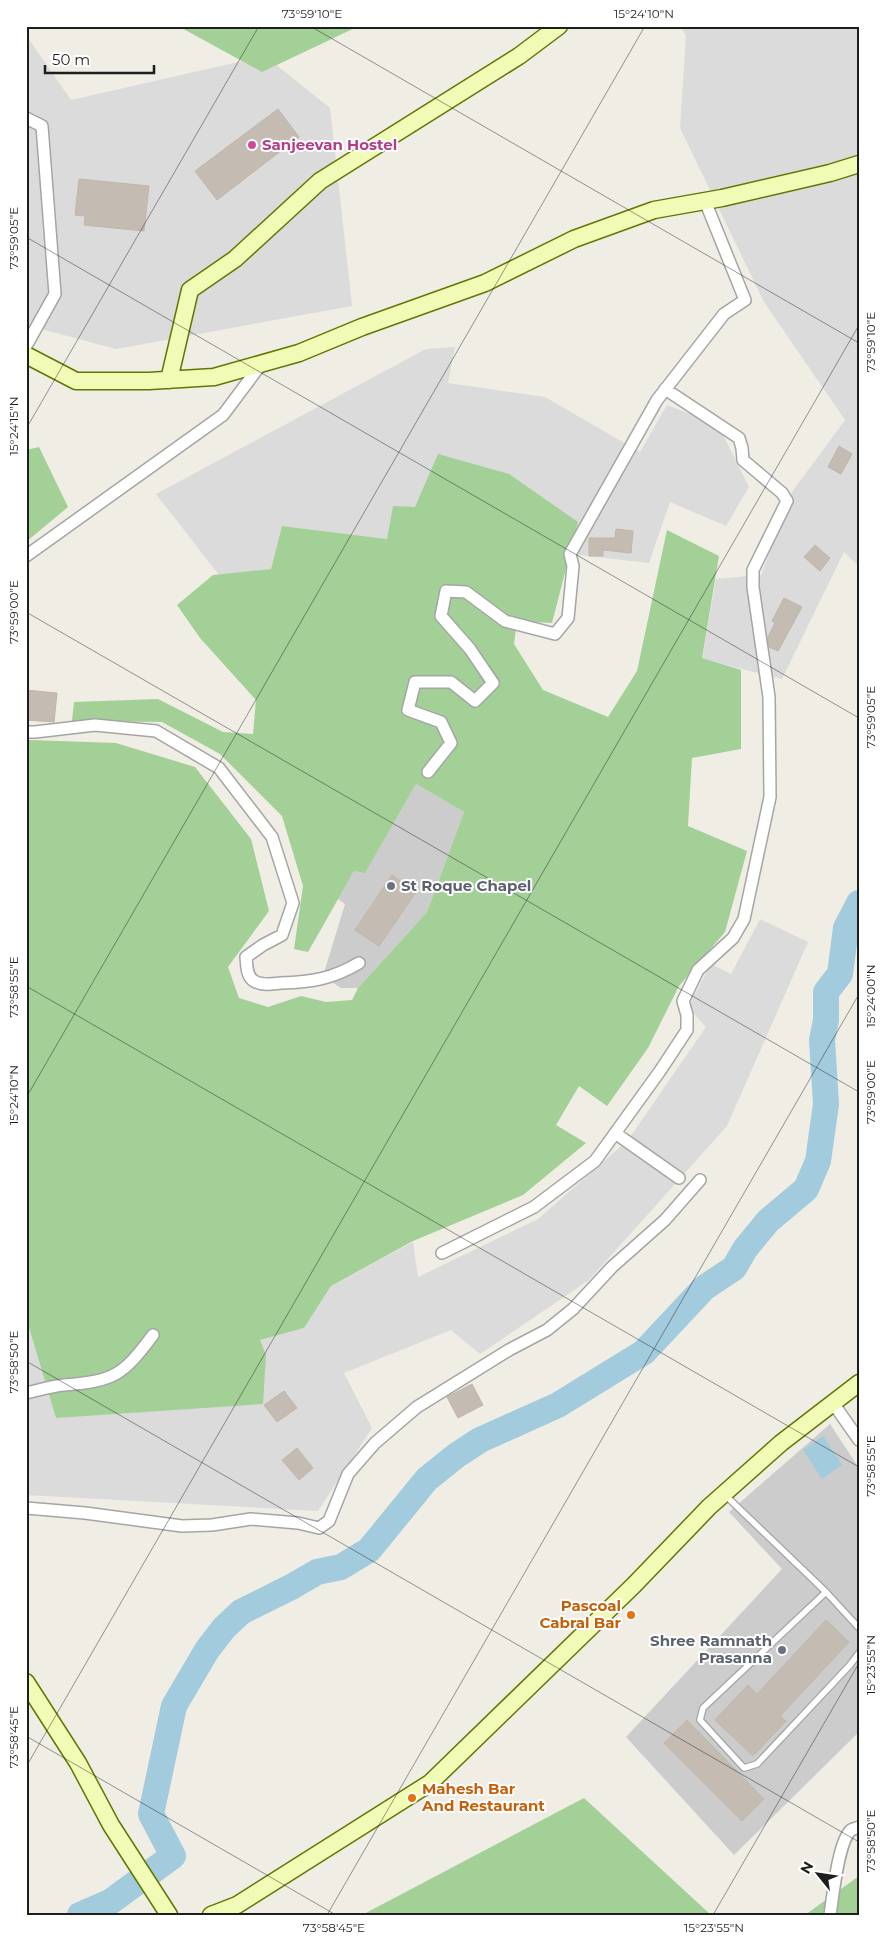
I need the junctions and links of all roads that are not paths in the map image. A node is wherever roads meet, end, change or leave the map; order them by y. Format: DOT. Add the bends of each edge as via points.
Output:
graph roads {
  1 [pos="560,26"];
  2 [pos="26,118"];
  3 [pos="859,164"];
  4 [pos="706,201"];
  5 [pos="26,346"];
  6 [pos="26,355"];
  7 [pos="262,363"];
  8 [pos="169,380"];
  9 [pos="665,389"];
  10 [pos="26,556"];
  11 [pos="26,732"];
  12 [pos="428,772"];
  13 [pos="359,963"];
  14 [pos="615,1133"];
  15 [pos="679,1178"];
  16 [pos="700,1180"];
  17 [pos="442,1253"];
  18 [pos="153,1334"];
  19 [pos="859,1383"];
  20 [pos="26,1393"];
  21 [pos="833,1402"];
  22 [pos="859,1440"];
  23 [pos="724,1494"];
  24 [pos="26,1508"];
  25 [pos="826,1592"];
  26 [pos="859,1628"];
  27 [pos="859,1653"];
  28 [pos="26,1682"];
  29 [pos="859,1827"];
  30 [pos="169,1915"];
  31 [pos="211,1915"];
  32 [pos="830,1915"];
  1 -- 8 [label="street" via="520,56 320,181 235,259 190,290"];
  2 -- 5 [label="street" via="42,126 55,294"];
  3 -- 4 [label="street"];
  4 -- 7 [label="street" via="654,210 574,239 485,283 299,353"];
  4 -- 9 [label="street" via="745,300 724,314"];
  6 -- 8 [label="street" via="76,381"];
  7 -- 8 [label="street" via="214,377"];
  7 -- 10 [label="street" via="222,415"];
  9 -- 12 [label="street" via="570,554 573,566 568,618 555,634 506,621 466,592 446,591 442,616 493,683 475,701 450,682 416,682 408,710 441,722 451,743"];
  9 -- 14 [label="street" via="738,438 744,460 782,493 786,501 753,570 769,697 770,797 744,919 733,938 698,970 683,1001 687,1030"];
  11 -- 13 [label="street" via="94,725 156,731 219,768 272,837 293,903 282,935 246,957 247,972 254,981 266,984 314,982 345,972"];
  14 -- 15 [label="street"];
  14 -- 17 [label="street" via="595,1161 534,1207"];
  16 -- 24 [label="street" via="666,1220 612,1267 573,1310 546,1330 417,1407 375,1443 348,1474 329,1521 319,1528 251,1520 182,1526"];
  18 -- 20 [label="street" via="126,1367 115,1375 102,1381"];
  19 -- 21 [label="street"];
  21 -- 22 [label="street"];
  21 -- 23 [label="street"];
  23 -- 25 [label="lane"];
  23 -- 31 [label="street" via="430,1783 237,1905"];
  25 -- 26 [label="lane"];
  25 -- 27 [label="lane" via="703,1708 700,1720 744,1768 757,1764"];
  28 -- 30 [label="street" via="78,1763 111,1826"];
  29 -- 32 [label="street" via="852,1830 845,1841 837,1867"];
}
